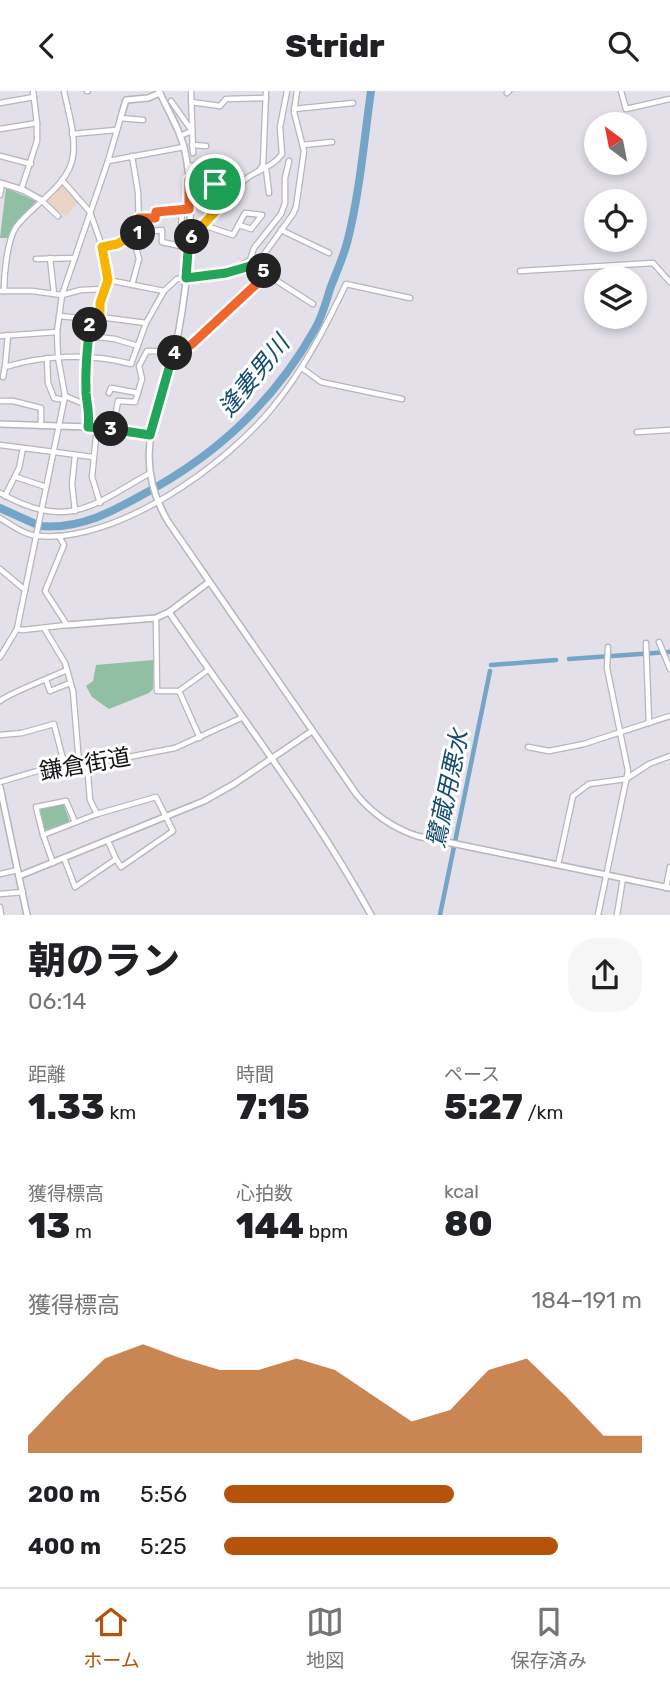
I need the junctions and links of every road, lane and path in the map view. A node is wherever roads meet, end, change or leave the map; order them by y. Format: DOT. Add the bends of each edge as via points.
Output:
graph roads {
  1 [pos="64,91"];
  2 [pos="130,91"];
  3 [pos="191,91"];
  4 [pos="266,91"];
  5 [pos="287,91"];
  6 [pos="297,91"];
  7 [pos="621,91"];
  8 [pos="160,92"];
  9 [pos="33,94"];
  10 [pos="265,98"];
  11 [pos="670,99"];
  12 [pos="128,100"];
  13 [pos="171,101"];
  14 [pos="191,102"];
  15 [pos="0,103"];
  16 [pos="353,103"];
  17 [pos="294,109"];
  18 [pos="121,116"];
  19 [pos="143,120"];
  20 [pos="37,123"];
  21 [pos="0,129"];
  22 [pos="117,130"];
  23 [pos="192,131"];
  24 [pos="72,134"];
  25 [pos="180,136"];
  26 [pos="332,142"];
  27 [pos="192,145"];
  28 [pos="303,145"];
  29 [pos="206,146"];
  30 [pos="184,147"];
  31 [pos="193,153"];
  32 [pos="0,156"];
  33 [pos="132,156"];
  34 [pos="289,160"];
  35 [pos="108,161"];
  36 [pos="31,164"];
  37 [pos="187,166"];
  38 [pos="231,166"];
  39 [pos="266,169"];
  40 [pos="258,173"];
  41 [pos="62,180"];
  42 [pos="189,180"];
  43 [pos="1,183"];
  44 [pos="21,190"];
  45 [pos="232,193"];
  46 [pos="269,193"];
  47 [pos="0,195"];
  48 [pos="41,200"];
  49 [pos="185,209"];
  50 [pos="90,212"];
  51 [pos="58,216"];
  52 [pos="139,218"];
  53 [pos="203,225"];
  54 [pos="239,226"];
  55 [pos="281,230"];
  56 [pos="139,233"];
  57 [pos="133,236"];
  58 [pos="189,238"];
  59 [pos="102,247"];
  60 [pos="328,253"];
  61 [pos="50,258"];
  62 [pos="75,258"];
  63 [pos="36,259"];
  64 [pos="257,264"];
  65 [pos="231,271"];
  66 [pos="520,271"];
  67 [pos="266,274"];
  68 [pos="186,278"];
  69 [pos="108,280"];
  70 [pos="670,282"];
  71 [pos="132,285"];
  72 [pos="104,289"];
  73 [pos="2,291"];
  74 [pos="164,291"];
  75 [pos="54,294"];
  76 [pos="62,295"];
  77 [pos="410,298"];
  78 [pos="313,304"];
  79 [pos="59,316"];
  80 [pos="100,317"];
  81 [pos="91,320"];
  82 [pos="146,323"];
  83 [pos="57,332"];
  84 [pos="8,335"];
  85 [pos="0,336"];
  86 [pos="89,336"];
  87 [pos="138,346"];
  88 [pos="173,354"];
  89 [pos="58,357"];
  90 [pos="86,357"];
  91 [pos="47,358"];
  92 [pos="131,364"];
  93 [pos="139,366"];
  94 [pos="5,367"];
  95 [pos="302,368"];
  96 [pos="3,377"];
  97 [pos="109,393"];
  98 [pos="138,393"];
  99 [pos="65,398"];
  100 [pos="402,399"];
  101 [pos="0,401"];
  102 [pos="88,405"];
  103 [pos="0,426"];
  104 [pos="41,426"];
  105 [pos="58,426"];
  106 [pos="88,427"];
  107 [pos="97,427"];
  108 [pos="113,429"];
  109 [pos="670,430"];
  110 [pos="637,432"];
  111 [pos="150,435"];
  112 [pos="0,445"];
  113 [pos="23,448"];
  114 [pos="53,453"];
  115 [pos="75,456"];
  116 [pos="93,457"];
  117 [pos="150,476"];
  118 [pos="16,477"];
  119 [pos="46,487"];
  120 [pos="2,494"];
  121 [pos="156,499"];
  122 [pos="100,503"];
  123 [pos="75,511"];
  124 [pos="40,514"];
  125 [pos="0,518"];
  126 [pos="36,535"];
  127 [pos="59,536"];
  128 [pos="0,569"];
  129 [pos="209,582"];
  130 [pos="25,590"];
  131 [pos="169,612"];
  132 [pos="156,618"];
  133 [pos="67,625"];
  134 [pos="44,628"];
  135 [pos="17,629"];
  136 [pos="659,642"];
  137 [pos="646,643"];
  138 [pos="608,647"];
  139 [pos="0,657"];
  140 [pos="670,669"];
  141 [pos="67,670"];
  142 [pos="208,670"];
  143 [pos="46,680"];
  144 [pos="70,683"];
  145 [pos="179,691"];
  146 [pos="0,701"];
  147 [pos="670,716"];
  148 [pos="241,718"];
  149 [pos="649,723"];
  150 [pos="312,731"];
  151 [pos="620,733"];
  152 [pos="0,735"];
  153 [pos="200,738"];
  154 [pos="528,747"];
  155 [pos="670,756"];
  156 [pos="271,758"];
  157 [pos="87,762"];
  158 [pos="64,763"];
  159 [pos="79,763"];
  160 [pos="626,779"];
  161 [pos="0,782"];
  162 [pos="0,787"];
  163 [pos="97,814"];
  164 [pos="166,816"];
  165 [pos="75,823"];
  166 [pos="43,835"];
  167 [pos="108,841"];
  168 [pos="64,858"];
  169 [pos="116,859"];
  170 [pos="53,863"];
  171 [pos="558,866"];
  172 [pos="670,867"];
  173 [pos="19,873"];
  174 [pos="0,874"];
  175 [pos="607,875"];
  176 [pos="623,878"];
  177 [pos="668,888"];
  178 [pos="23,892"];
  179 [pos="0,894"];
  180 [pos="0,907"];
  181 [pos="1,915"];
  182 [pos="27,915"];
  183 [pos="371,915"];
  184 [pos="598,915"];
  185 [pos="617,915"];
  1 -- 24 [label="street"];
  2 -- 12 [label="street"];
  3 -- 14 [label="street"];
  4 -- 10 [label="street"];
  5 -- 39 [label="street" via="279,130 282,155"];
  6 -- 17 [label="street"];
  7 -- 11 [label="street" via="626,109"];
  8 -- 12 [label="street"];
  8 -- 25 [label="street"];
  9 -- 15 [label="street"];
  9 -- 20 [label="street"];
  10 -- 14 [label="street" via="226,99 220,106"];
  10 -- 40 [label="street"];
  12 -- 18 [label="street"];
  13 -- 23 [label="street"];
  14 -- 23 [label="street"];
  16 -- 17 [label="street"];
  17 -- 28 [label="street"];
  18 -- 19 [label="street"];
  18 -- 22 [label="street"];
  20 -- 21 [label="street"];
  20 -- 36 [label="street"];
  22 -- 24 [label="street"];
  22 -- 35 [label="street"];
  23 -- 25 [label="street"];
  23 -- 27 [label="street"];
  24 -- 41 [label="street" via="73,157"];
  25 -- 30 [label="street"];
  26 -- 28 [label="street"];
  27 -- 29 [label="street"];
  27 -- 31 [label="street"];
  28 -- 55 [label="street" via="296,207"];
  30 -- 33 [label="street"];
  30 -- 37 [label="street"];
  32 -- 36 [label="street"];
  33 -- 35 [label="street"];
  33 -- 52 [label="street"];
  34 -- 65 [label="street" via="281,214 250,260"];
  35 -- 50 [label="street"];
  36 -- 44 [label="street"];
  37 -- 38 [label="street"];
  37 -- 42 [label="street"];
  39 -- 40 [label="street"];
  39 -- 46 [label="street"];
  40 -- 45 [label="street"];
  41 -- 48 [label="street"];
  41 -- 50 [label="street"];
  42 -- 45 [label="street" via="215,184"];
  42 -- 49 [label="street"];
  43 -- 44 [label="street"];
  43 -- 47 [label="street"];
  44 -- 48 [label="street"];
  45 -- 53 [label="street"];
  48 -- 51 [label="street"];
  48 -- 73 [label="street" via="14,231"];
  49 -- 52 [label="street"];
  49 -- 56 [label="street" via="180,246 161,241 162,230"];
  49 -- 58 [label="street"];
  50 -- 59 [label="street"];
  50 -- 62 [label="street"];
  52 -- 56 [label="street"];
  53 -- 54 [label="street" via="233,235"];
  53 -- 58 [label="street"];
  54 -- 54 [label="street" via="245,213 262,215 251,229"];
  55 -- 60 [label="street"];
  55 -- 64 [label="street"];
  56 -- 57 [label="street"];
  57 -- 59 [label="street"];
  57 -- 71 [label="street" via="139,259"];
  58 -- 68 [label="street"];
  59 -- 69 [label="street"];
  61 -- 62 [label="street"];
  61 -- 63 [label="street"];
  61 -- 75 [label="street"];
  62 -- 76 [label="street"];
  64 -- 65 [label="street"];
  64 -- 67 [label="street"];
  65 -- 68 [label="street"];
  66 -- 70 [label="street" via="653,263"];
  67 -- 78 [label="street"];
  67 -- 88 [label="street" via="192,344"];
  68 -- 74 [label="street" via="177,279"];
  68 -- 88 [label="street"];
  69 -- 71 [label="street"];
  69 -- 72 [label="street"];
  71 -- 74 [label="street"];
  72 -- 76 [label="street"];
  72 -- 80 [label="street"];
  73 -- 75 [label="street"];
  74 -- 82 [label="street"];
  75 -- 76 [label="street"];
  76 -- 79 [label="street"];
  77 -- 95 [label="street" via="346,284"];
  79 -- 81 [label="street"];
  79 -- 83 [label="street"];
  80 -- 81 [label="street"];
  80 -- 82 [label="street"];
  81 -- 86 [label="street"];
  82 -- 87 [label="street"];
  83 -- 84 [label="street"];
  83 -- 89 [label="street"];
  84 -- 85 [label="street"];
  84 -- 94 [label="street"];
  86 -- 87 [label="street"];
  86 -- 90 [label="street"];
  87 -- 92 [label="street"];
  88 -- 93 [label="street" via="147,351"];
  88 -- 111 [label="street"];
  89 -- 90 [label="street"];
  89 -- 91 [label="street"];
  89 -- 99 [label="street"];
  90 -- 92 [label="street"];
  90 -- 102 [label="street"];
  91 -- 94 [label="street"];
  91 -- 99 [label="street" via="54,398"];
  92 -- 93 [label="street"];
  93 -- 98 [label="street"];
  94 -- 96 [label="street"];
  95 -- 100 [label="street" via="321,382"];
  95 -- 121 [label="street" via="238,444 199,476"];
  97 -- 98 [label="street" via="111,388"];
  98 -- 108 [label="street" via="134,403 118,401"];
  99 -- 102 [label="street"];
  99 -- 105 [label="street"];
  101 -- 104 [label="street" via="41,408"];
  102 -- 106 [label="street"];
  103 -- 104 [label="street"];
  104 -- 105 [label="street"];
  105 -- 106 [label="street"];
  105 -- 114 [label="street"];
  106 -- 107 [label="street"];
  107 -- 108 [label="street"];
  107 -- 116 [label="street"];
  108 -- 111 [label="street"];
  109 -- 110 [label="street"];
  111 -- 117 [label="street"];
  112 -- 113 [label="street"];
  113 -- 114 [label="street"];
  113 -- 118 [label="street"];
  114 -- 115 [label="street"];
  114 -- 119 [label="street"];
  115 -- 116 [label="street"];
  115 -- 123 [label="street"];
  116 -- 122 [label="street" via="92,477"];
  117 -- 121 [label="street"];
  117 -- 122 [label="street"];
  118 -- 119 [label="street"];
  118 -- 120 [label="street"];
  119 -- 124 [label="street"];
  120 -- 124 [label="street"];
  121 -- 127 [label="street" via="102,528"];
  121 -- 129 [label="street"];
  122 -- 123 [label="street"];
  123 -- 124 [label="street"];
  124 -- 126 [label="street"];
  125 -- 126 [label="street"];
  126 -- 127 [label="street"];
  126 -- 130 [label="street"];
  127 -- 133 [label="street" via="64,545 44,591"];
  128 -- 130 [label="street"];
  129 -- 131 [label="street"];
  129 -- 150 [label="street"];
  130 -- 135 [label="street"];
  131 -- 132 [label="street"];
  131 -- 142 [label="street"];
  132 -- 133 [label="street"];
  132 -- 145 [label="street" via="157,691"];
  133 -- 134 [label="street"];
  134 -- 135 [label="street"];
  134 -- 141 [label="street"];
  135 -- 139 [label="street"];
  136 -- 140 [label="street"];
  137 -- 149 [label="street"];
  138 -- 151 [label="street" via="607,668"];
  141 -- 143 [label="street"];
  141 -- 144 [label="street"];
  142 -- 145 [label="street"];
  142 -- 148 [label="street"];
  143 -- 144 [label="street" via="50,691"];
  143 -- 146 [label="street"];
  144 -- 159 [label="street"];
  145 -- 153 [label="street"];
  147 -- 149 [label="street"];
  148 -- 153 [label="street, 鎌倉街道"];
  148 -- 156 [label="street"];
  149 -- 151 [label="street"];
  150 -- 156 [label="street"];
  150 -- 171 [label="street" via="357,795 404,832"];
  151 -- 154 [label="street" via="548,751"];
  151 -- 160 [label="street"];
  152 -- 158 [label="street" via="54,724"];
  153 -- 157 [label="street, 鎌倉街道" via="172,749"];
  155 -- 160 [label="street"];
  156 -- 164 [label="street" via="220,793"];
  156 -- 183 [label="street"];
  157 -- 159 [label="street, 鎌倉街道"];
  157 -- 163 [label="street" via="90,800"];
  158 -- 159 [label="street, 鎌倉街道"];
  158 -- 161 [label="street, 鎌倉街道"];
  160 -- 171 [label="street" via="589,784 573,796"];
  160 -- 175 [label="street"];
  162 -- 173 [label="street"];
  163 -- 164 [label="street" via="156,797"];
  163 -- 165 [label="street"];
  164 -- 167 [label="street"];
  164 -- 169 [label="street" via="173,831 121,867"];
  165 -- 166 [label="street"];
  165 -- 166 [label="street" via="66,801 36,807"];
  166 -- 170 [label="street"];
  167 -- 168 [label="street"];
  167 -- 169 [label="street"];
  168 -- 169 [label="street" via="75,887"];
  168 -- 170 [label="street"];
  170 -- 173 [label="street"];
  171 -- 175 [label="street"];
  172 -- 177 [label="street"];
  173 -- 174 [label="street"];
  173 -- 178 [label="street"];
  175 -- 176 [label="street"];
  175 -- 184 [label="street"];
  176 -- 177 [label="street"];
  176 -- 185 [label="street"];
  178 -- 179 [label="street"];
  178 -- 182 [label="street"];
  180 -- 181 [label="street"];
}
